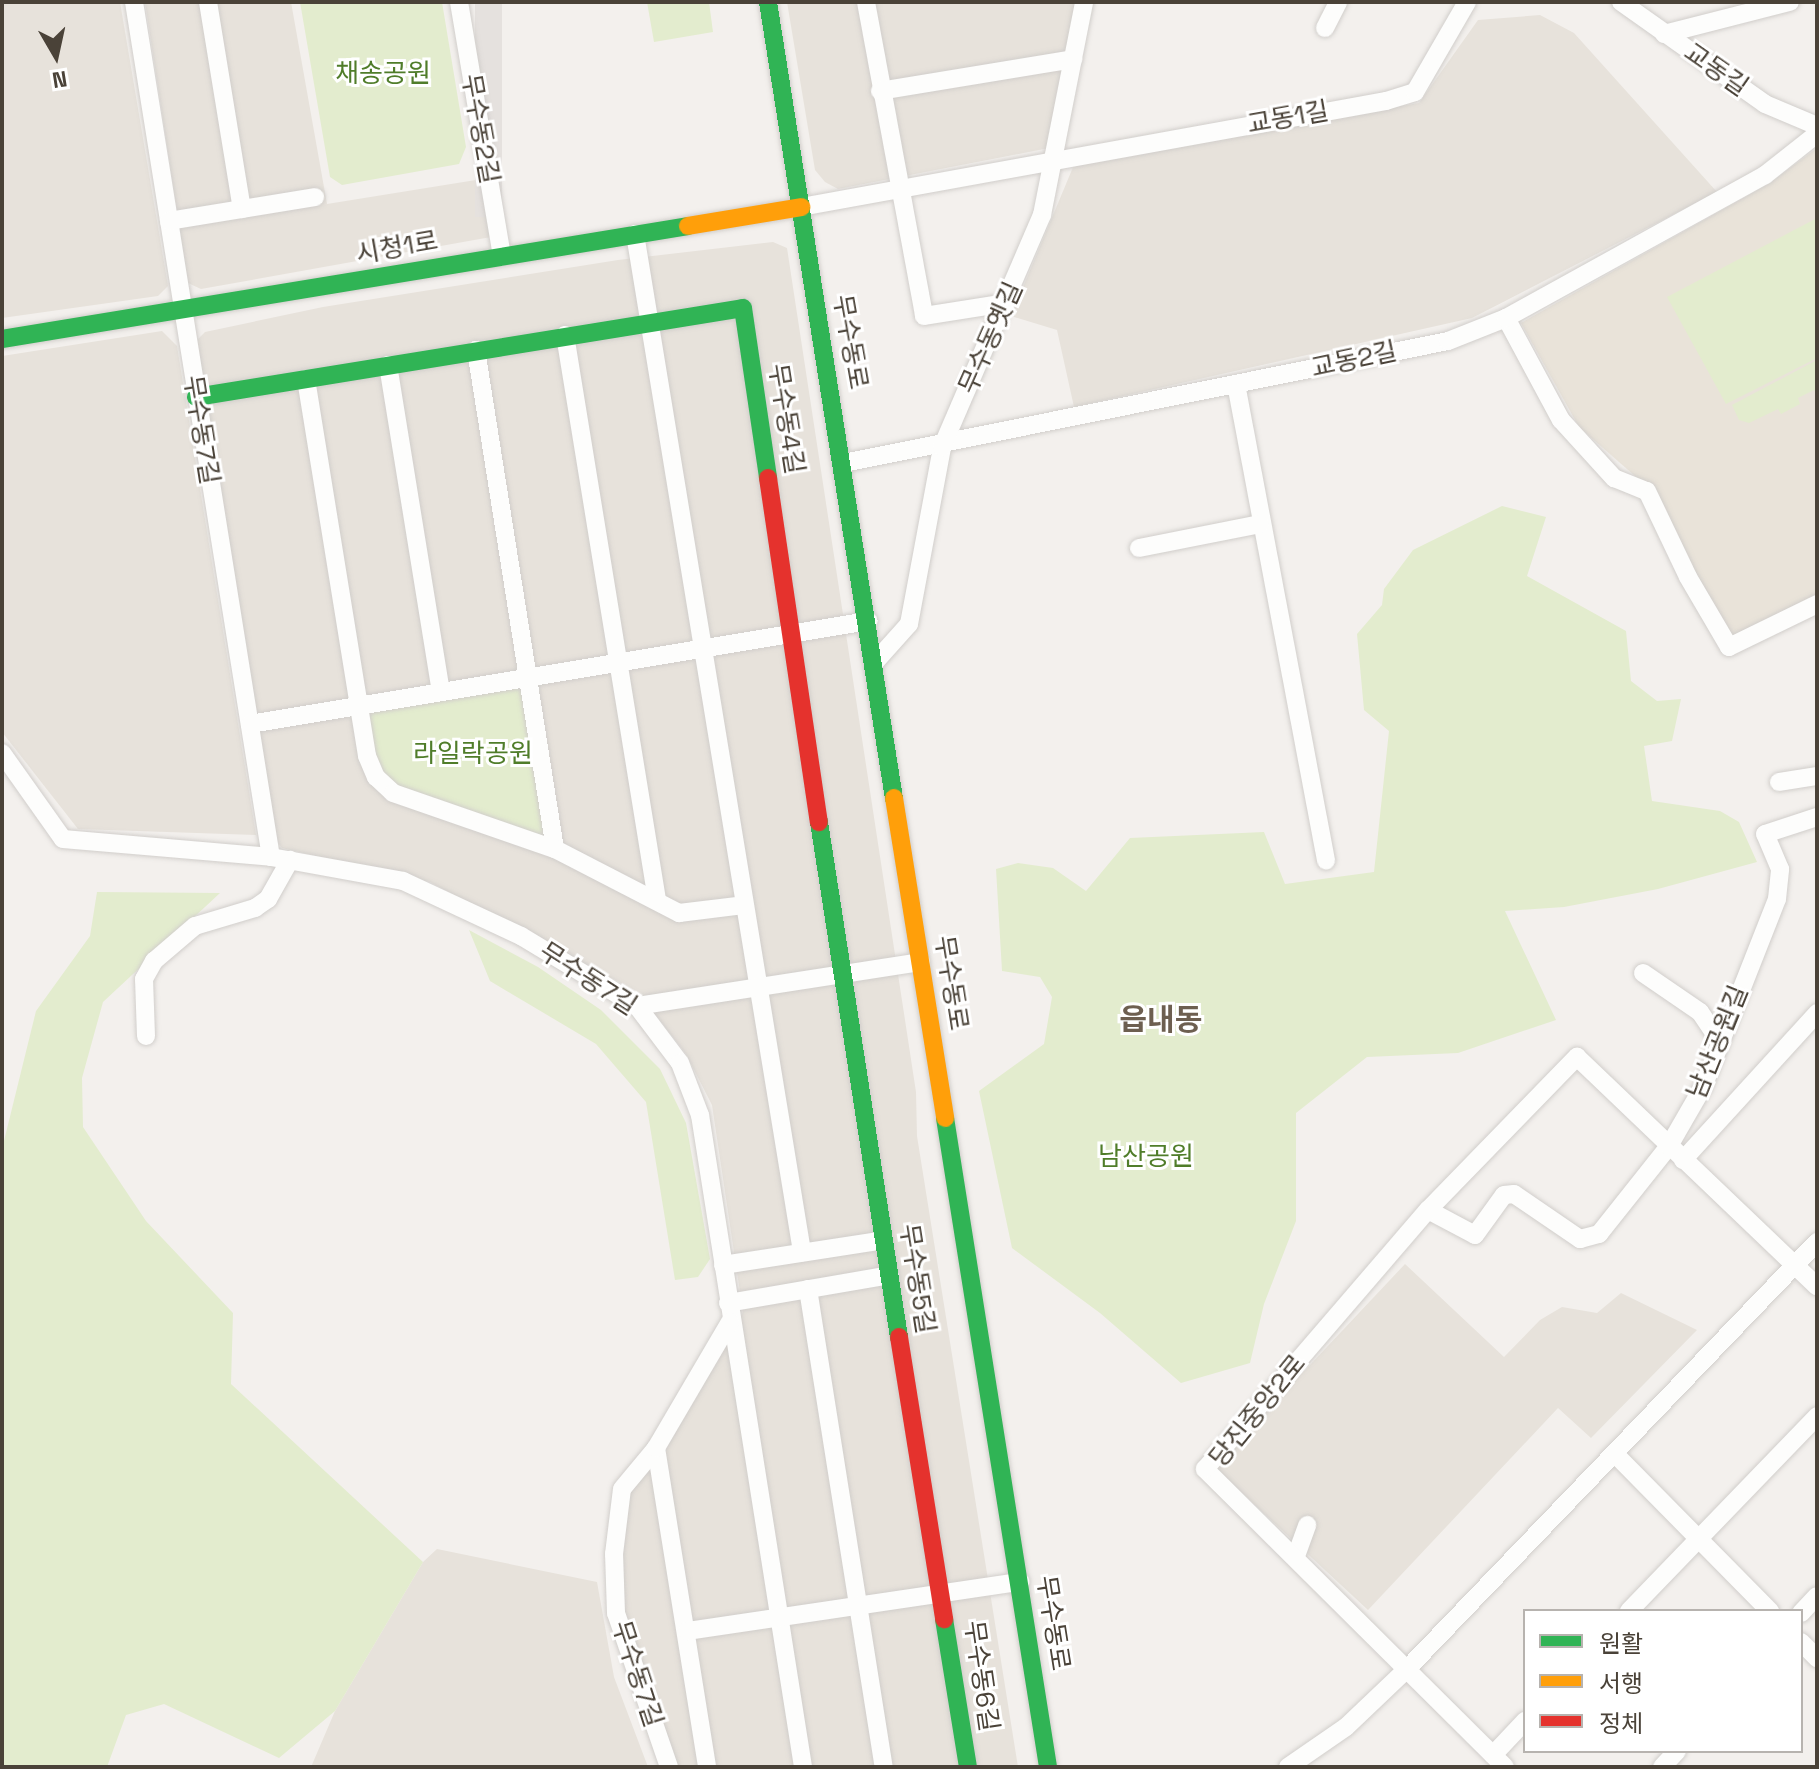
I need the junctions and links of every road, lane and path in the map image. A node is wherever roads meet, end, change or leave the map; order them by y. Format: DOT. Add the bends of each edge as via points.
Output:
graph roads {
  1 [pos="134,2"];
  2 [pos="208,2"];
  3 [pos="459,2"];
  4 [pos="768,2"];
  5 [pos="866,2"];
  6 [pos="1084,2"];
  7 [pos="1338,2"];
  8 [pos="1467,2"];
  9 [pos="1621,2"];
  10 [pos="1790,2"];
  11 [pos="1735,8"];
  12 [pos="1325,28"];
  13 [pos="1664,34"];
  14 [pos="1073,59"];
  15 [pos="880,91"];
  16 [pos="1817,126"];
  17 [pos="1817,134"];
  18 [pos="1058,158"];
  19 [pos="899,187"];
  20 [pos="315,197"];
  21 [pos="801,207"];
  22 [pos="242,209"];
  23 [pos="169,221"];
  24 [pos="635,234"];
  25 [pos="502,256"];
  26 [pos="1006,303"];
  27 [pos="182,312"];
  28 [pos="1506,318"];
  29 [pos="649,322"];
  30 [pos="565,335"];
  31 [pos="2,339"];
  32 [pos="476,350"];
  33 [pos="388,365"];
  34 [pos="306,379"];
  35 [pos="1236,384"];
  36 [pos="196,397"];
  37 [pos="942,447"];
  38 [pos="844,463"];
  39 [pos="1260,524"];
  40 [pos="1139,548"];
  41 [pos="1817,604"];
  42 [pos="868,621"];
  43 [pos="793,631"];
  44 [pos="705,646"];
  45 [pos="618,661"];
  46 [pos="875,662"];
  47 [pos="529,676"];
  48 [pos="441,691"];
  49 [pos="359,706"];
  50 [pos="250,724"];
  51 [pos="2,753"];
  52 [pos="1817,776"];
  53 [pos="1779,782"];
  54 [pos="1817,817"];
  55 [pos="555,849"];
  56 [pos="271,857"];
  57 [pos="290,860"];
  58 [pos="1326,861"];
  59 [pos="657,900"];
  60 [pos="744,905"];
  61 [pos="921,962"];
  62 [pos="841,973"];
  63 [pos="1643,973"];
  64 [pos="758,986"];
  65 [pos="637,1006"];
  66 [pos="1817,1013"];
  67 [pos="146,1036"];
  68 [pos="1721,1043"];
  69 [pos="1669,1146"];
  70 [pos="1683,1160"];
  71 [pos="1428,1210"];
  72 [pos="884,1240"];
  73 [pos="1817,1242"];
  74 [pos="802,1252"];
  75 [pos="723,1265"];
  76 [pos="1796,1265"];
  77 [pos="890,1275"];
  78 [pos="1817,1286"];
  79 [pos="808,1289"];
  80 [pos="728,1303"];
  81 [pos="730,1322"];
  82 [pos="1817,1416"];
  83 [pos="656,1448"];
  84 [pos="1615,1454"];
  85 [pos="1307,1525"];
  86 [pos="1699,1537"];
  87 [pos="1296,1556"];
  88 [pos="1020,1582"];
  89 [pos="943,1593"];
  90 [pos="1817,1596"];
  91 [pos="859,1605"];
  92 [pos="1631,1609"];
  93 [pos="1768,1609"];
  94 [pos="1803,1611"];
  95 [pos="781,1617"];
  96 [pos="687,1631"];
  97 [pos="1408,1668"];
  98 [pos="1523,1724"];
  99 [pos="1499,1761"];
  100 [pos="669,1767"];
  101 [pos="707,1767"];
  102 [pos="803,1767"];
  103 [pos="884,1767"];
  104 [pos="968,1767"];
  105 [pos="1048,1767"];
  106 [pos="1288,1767"];
  1 -- 23 [label="street, 무수동7길"];
  2 -- 22 [label="street"];
  3 -- 25 [label="street, 무수동2길"];
  4 -- 21 [label="street, 무수동로"];
  5 -- 15 [label="street"];
  6 -- 14 [label="street, 무수동옛길"];
  7 -- 12 [label="street"];
  8 -- 18 [label="street, 교동1길" via="1415,92"];
  9 -- 13 [label="street, 교동길"];
  10 -- 11 [label="street"];
  11 -- 13 [label="street"];
  13 -- 16 [label="street, 교동길" via="1765,104"];
  14 -- 15 [label="street"];
  14 -- 18 [label="street, 무수동옛길"];
  15 -- 19 [label="street"];
  17 -- 28 [label="street, 교동2길" via="1765,175"];
  18 -- 19 [label="street"];
  18 -- 26 [label="street, 무수동옛길" via="1042,215"];
  19 -- 21 [label="street"];
  19 -- 26 [label="street" via="924,316"];
  20 -- 22 [label="street"];
  21 -- 24 [label="street, 시청1로"];
  21 -- 38 [label="street, 무수동로"];
  22 -- 23 [label="street"];
  23 -- 27 [label="street, 무수동7길"];
  24 -- 25 [label="street, 시청1로"];
  24 -- 29 [label="street"];
  25 -- 27 [label="street, 시청1로"];
  26 -- 37 [label="street, 무수동옛길"];
  27 -- 31 [label="street, 시청1로"];
  27 -- 36 [label="street, 무수동7길"];
  28 -- 35 [label="street, 교동2길" via="1448,341"];
  28 -- 41 [label="street" via="1561,420 1614,478 1647,491 1729,647"];
  29 -- 30 [label="street, 무수동4길"];
  29 -- 43 [label="street, 무수동4길" via="743,308"];
  29 -- 44 [label="street"];
  30 -- 32 [label="street, 무수동4길"];
  30 -- 45 [label="street"];
  32 -- 33 [label="street, 무수동4길"];
  32 -- 47 [label="street"];
  33 -- 34 [label="street, 무수동4길"];
  33 -- 48 [label="street"];
  34 -- 36 [label="street, 무수동4길"];
  34 -- 49 [label="street"];
  35 -- 37 [label="street, 교동2길"];
  35 -- 39 [label="street"];
  36 -- 50 [label="street, 무수동7길"];
  37 -- 38 [label="street, 교동2길"];
  37 -- 46 [label="street, 무수동옛길" via="909,624"];
  38 -- 42 [label="street, 무수동로"];
  39 -- 40 [label="street"];
  39 -- 58 [label="street"];
  42 -- 43 [label="street"];
  42 -- 46 [label="street, 무수동로"];
  43 -- 44 [label="street"];
  43 -- 62 [label="street, 무수동4길"];
  44 -- 45 [label="street"];
  44 -- 60 [label="street"];
  45 -- 47 [label="street"];
  45 -- 59 [label="street"];
  46 -- 61 [label="street, 무수동로"];
  47 -- 48 [label="street"];
  47 -- 55 [label="street"];
  48 -- 49 [label="street"];
  49 -- 50 [label="street"];
  49 -- 55 [label="street" via="371,768 393,793"];
  50 -- 56 [label="street, 무수동7길"];
  51 -- 56 [label="street, 무수동7길" via="63,839"];
  52 -- 53 [label="street"];
  54 -- 68 [label="street, 남산공원길" via="1765,834 1780,869 1777,899"];
  55 -- 59 [label="street"];
  56 -- 57 [label="street, 무수동7길"];
  57 -- 65 [label="street, 무수동7길" via="403,881 521,936"];
  57 -- 67 [label="street" via="268,899 195,926 154,961 144,979"];
  59 -- 60 [label="street" via="679,913"];
  60 -- 64 [label="street"];
  61 -- 62 [label="street"];
  61 -- 88 [label="street, 무수동로"];
  62 -- 64 [label="street"];
  62 -- 72 [label="street, 무수동5길"];
  63 -- 68 [label="street" via="1700,1012"];
  64 -- 65 [label="street"];
  64 -- 74 [label="street"];
  65 -- 75 [label="street, 무수동7길" via="680,1063 700,1115"];
  66 -- 70 [label="street"];
  68 -- 69 [label="street, 남산공원길"];
  69 -- 70 [label="street"];
  69 -- 71 [label="street" via="1599,1234 1580,1239 1514,1194 1504,1195 1475,1235"];
  69 -- 71 [label="street, 당진중앙2로" via="1577,1057"];
  70 -- 76 [label="street"];
  71 -- 87 [label="street, 당진중앙2로" via="1205,1469"];
  72 -- 74 [label="street"];
  72 -- 77 [label="street, 무수동5길"];
  73 -- 76 [label="street"];
  74 -- 75 [label="street"];
  75 -- 80 [label="street, 무수동7길"];
  76 -- 78 [label="street"];
  76 -- 84 [label="street"];
  77 -- 79 [label="street"];
  77 -- 89 [label="street, 무수동5길"];
  79 -- 80 [label="street"];
  79 -- 91 [label="street"];
  80 -- 81 [label="street, 무수동7길"];
  81 -- 83 [label="street, 무수동7길"];
  81 -- 95 [label="street, 무수동7길"];
  82 -- 86 [label="street"];
  83 -- 96 [label="street, 무수동7길"];
  83 -- 100 [label="street, 무수동7길" via="622,1489 614,1554 616,1613"];
  84 -- 86 [label="street"];
  84 -- 97 [label="street"];
  85 -- 87 [label="street"];
  86 -- 92 [label="street"];
  86 -- 93 [label="street"];
  87 -- 97 [label="street, 당진중앙2로"];
  88 -- 89 [label="street, 무수동6길"];
  88 -- 105 [label="street, 무수동로"];
  89 -- 91 [label="street, 무수동6길"];
  89 -- 104 [label="street, 무수동6길"];
  90 -- 94 [label="street"];
  91 -- 95 [label="street, 무수동6길"];
  91 -- 103 [label="street"];
  95 -- 96 [label="street, 무수동6길"];
  95 -- 102 [label="street"];
  96 -- 101 [label="street, 무수동7길"];
  97 -- 99 [label="street, 당진중앙2로"];
  97 -- 106 [label="street" via="1346,1727"];
  98 -- 99 [label="street, 당진중앙2로"];
}
